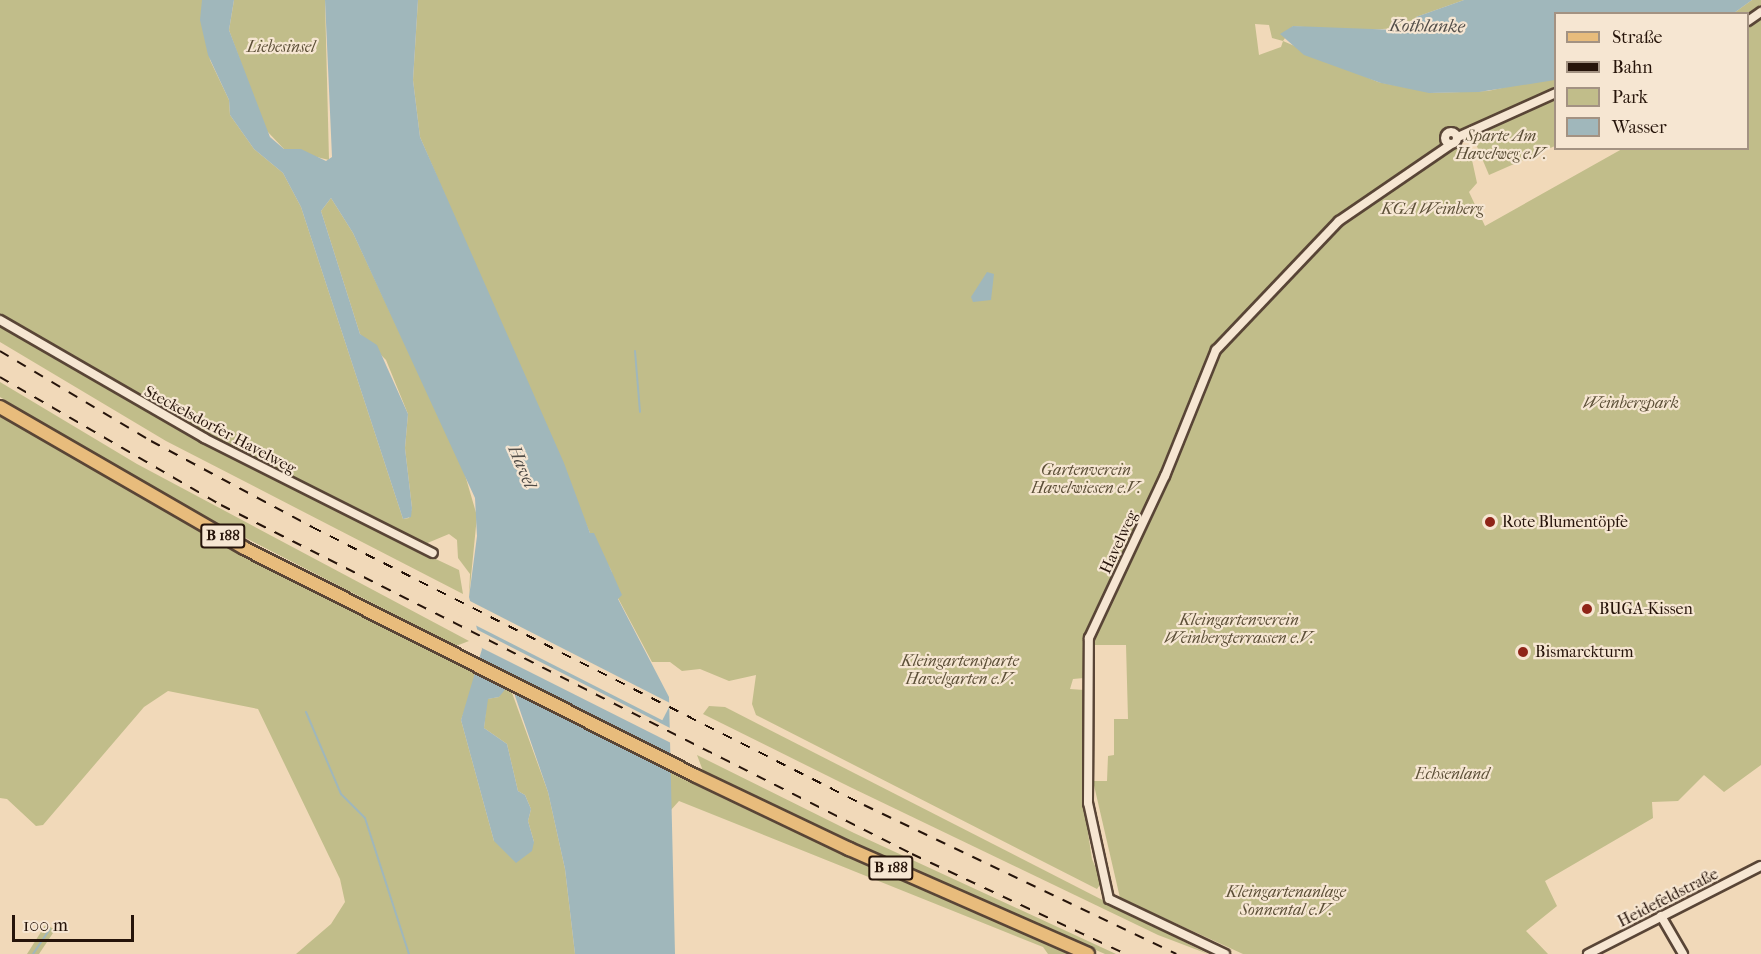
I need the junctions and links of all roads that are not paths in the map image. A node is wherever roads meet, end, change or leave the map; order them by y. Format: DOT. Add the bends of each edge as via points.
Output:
graph roads {
  1 [pos="1554,94"];
  2 [pos="0,320"];
  3 [pos="0,407"];
  4 [pos="433,553"];
  5 [pos="1761,866"];
  6 [pos="1661,916"];
  7 [pos="1088,954"];
  8 [pos="1226,954"];
  9 [pos="1588,954"];
  10 [pos="1683,954"];
  1 -- 8 [label="street, Havelweg" via="1458,137 1447,133 1450,144 1350,211 1216,350 1165,476 1089,638 1088,803 1109,899"];
  2 -- 4 [label="street, Steckelsdorfer Havelweg" via="204,438"];
  3 -- 7 [label="main road, B 188" via="192,520 696,776 849,849"];
  5 -- 6 [label="street, Heidefeldstraße"];
  6 -- 9 [label="street, Heidefeldstraße"];
  6 -- 10 [label="street"];
}
